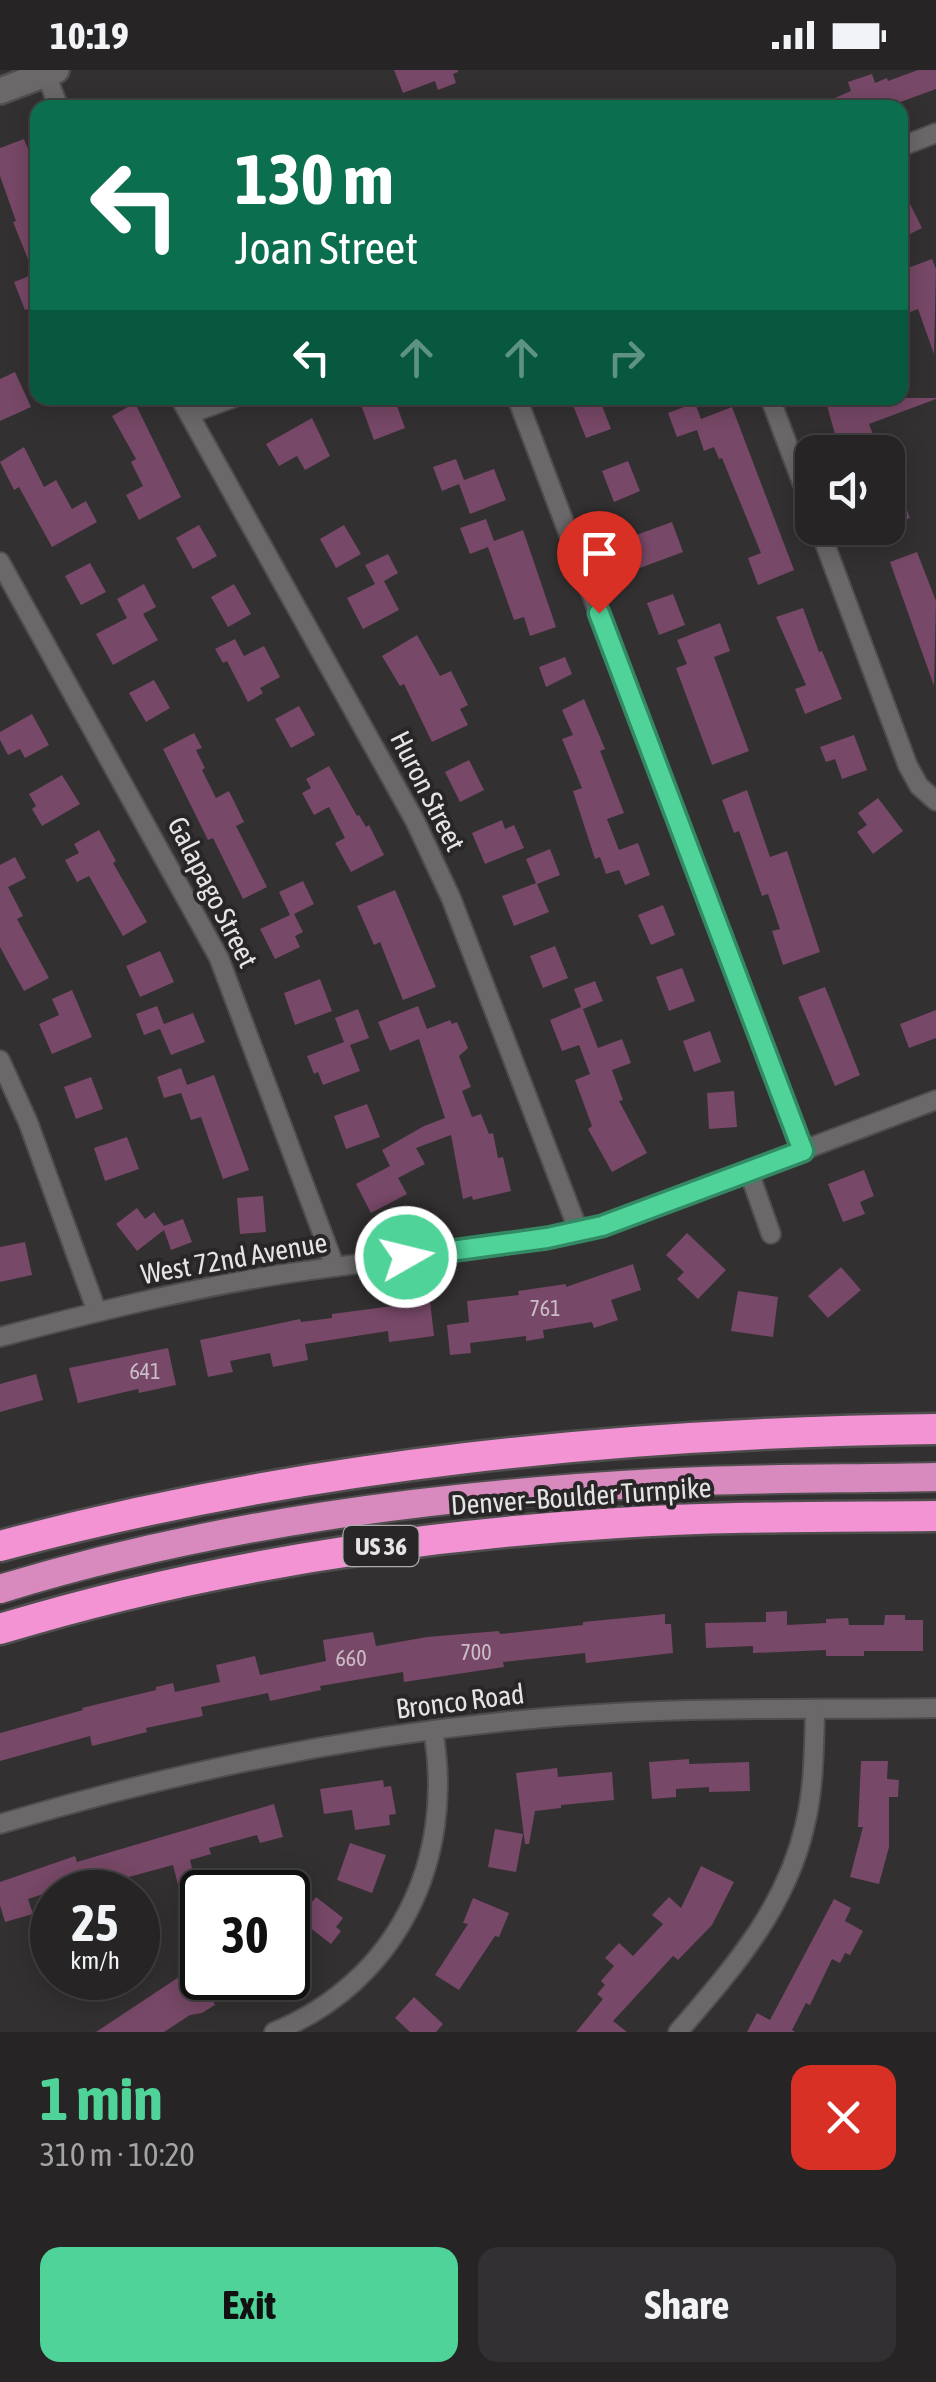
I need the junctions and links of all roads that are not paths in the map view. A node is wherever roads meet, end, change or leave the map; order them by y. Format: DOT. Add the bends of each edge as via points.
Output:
graph roads {
  1 [pos="51,72"];
  2 [pos="0,91"];
  3 [pos="57,100"];
  4 [pos="934,140"];
  5 [pos="908,145"];
  6 [pos="520,405"];
  7 [pos="773,405"];
  8 [pos="184,406"];
  9 [pos="795,465"];
  10 [pos="825,545"];
  11 [pos="0,562"];
  12 [pos="936,802"];
  13 [pos="0,1060"];
  14 [pos="936,1100"];
  15 [pos="803,1151"];
  16 [pos="748,1172"];
  17 [pos="580,1232"];
  18 [pos="772,1234"];
  19 [pos="335,1267"];
  20 [pos="97,1312"];
  21 [pos="0,1337"];
  22 [pos="936,1429"];
  23 [pos="936,1478"];
  24 [pos="936,1516"];
  25 [pos="0,1546"];
  26 [pos="0,1589"];
  27 [pos="0,1629"];
  28 [pos="936,1708"];
  29 [pos="815,1711"];
  30 [pos="433,1730"];
  31 [pos="0,1824"];
  32 [pos="274,2032"];
  33 [pos="678,2032"];
  1 -- 2 [label="main road"];
  1 -- 3 [label="street"];
  4 -- 5 [label="street"];
  6 -- 15 [label="street"];
  7 -- 9 [label="street"];
  8 -- 17 [label="street, Huron Street" via="416,821"];
  10 -- 12 [label="street" via="908,766"];
  11 -- 19 [label="street, Galapago Street" via="219,958"];
  13 -- 20 [label="street"];
  14 -- 15 [label="street, West 72nd Avenue"];
  15 -- 16 [label="street, West 72nd Avenue"];
  16 -- 17 [label="street, West 72nd Avenue"];
  16 -- 18 [label="street"];
  17 -- 19 [label="street, West 72nd Avenue"];
  19 -- 20 [label="street, West 72nd Avenue"];
  20 -- 21 [label="street, West 72nd Avenue"];
  22 -- 25 [label="highway, Denver–Boulder Turnpike" via="621,1442 399,1464 174,1502"];
  23 -- 26 [label="highway" via="660,1482 419,1502 174,1544"];
  24 -- 27 [label="highway, Denver–Boulder Turnpike / US 36" via="638,1522 451,1537 254,1566"];
  28 -- 29 [label="street, Bronco Road"];
  29 -- 30 [label="street, Bronco Road" via="634,1712"];
  29 -- 33 [label="street" via="806,1824 784,1888 746,1950"];
  30 -- 31 [label="street, Bronco Road" via="198,1774"];
  30 -- 32 [label="street" via="436,1816 409,1913 361,1977 318,2012"];
}
